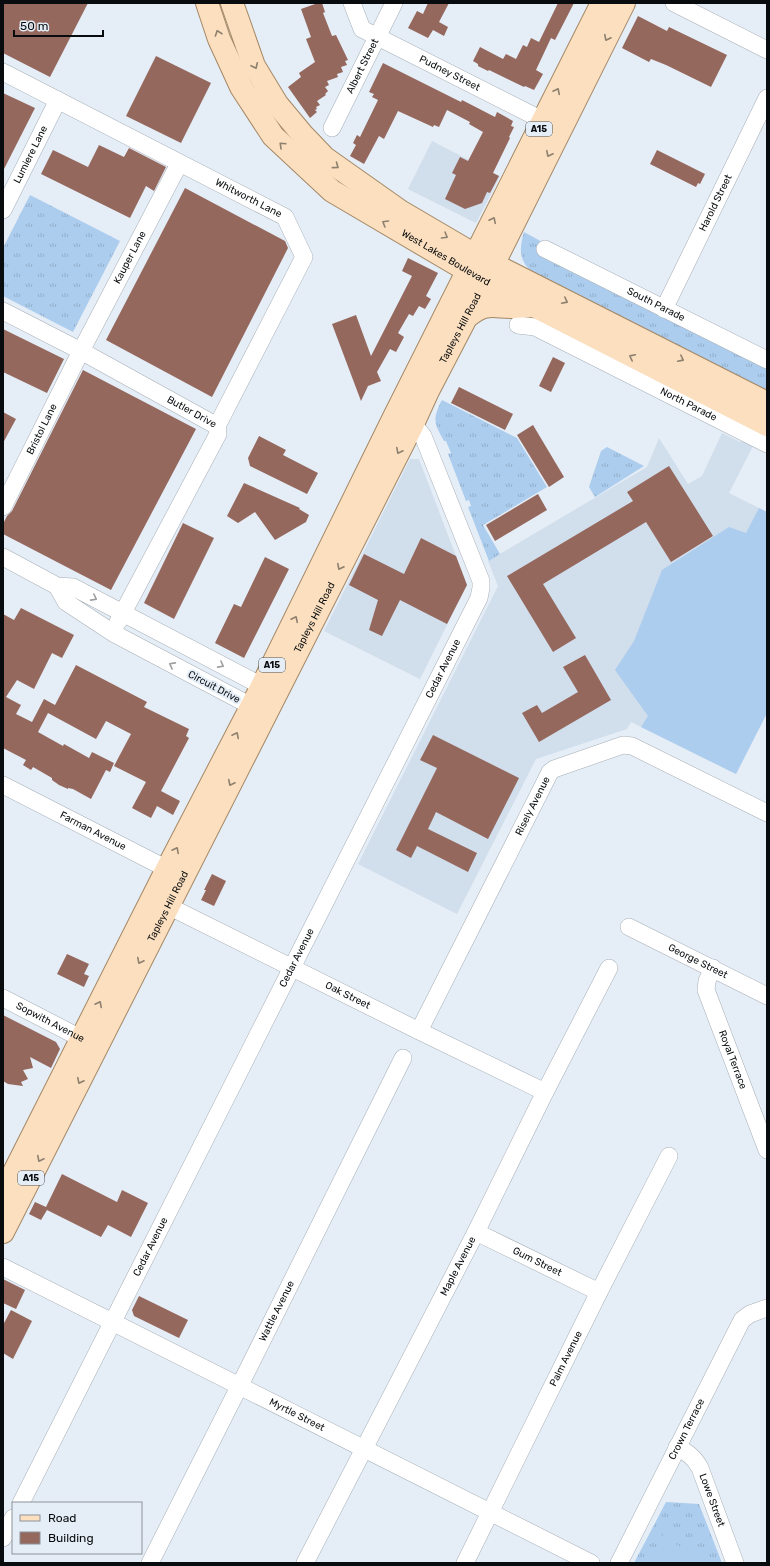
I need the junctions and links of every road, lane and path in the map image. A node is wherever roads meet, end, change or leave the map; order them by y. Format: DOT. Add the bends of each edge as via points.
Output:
graph roads {
  1 [pos="207,3"];
  2 [pos="232,3"];
  3 [pos="352,3"];
  4 [pos="394,3"];
  5 [pos="602,3"];
  6 [pos="624,3"];
  7 [pos="674,3"];
  8 [pos="376,37"];
  9 [pos="767,50"];
  10 [pos="3,72"];
  11 [pos="767,98"];
  12 [pos="58,100"];
  13 [pos="552,125"];
  14 [pos="332,128"];
  15 [pos="179,164"];
  16 [pos="3,210"];
  17 [pos="519,214"];
  18 [pos="545,249"];
  19 [pos="480,268"];
  20 [pos="530,283"];
  21 [pos="533,306"];
  22 [pos="664,309"];
  23 [pos="3,311"];
  24 [pos="468,316"];
  25 [pos="518,325"];
  26 [pos="81,351"];
  27 [pos="609,355"];
  28 [pos="767,360"];
  29 [pos="767,403"];
  30 [pos="403,422"];
  31 [pos="767,425"];
  32 [pos="217,426"];
  33 [pos="767,444"];
  34 [pos="3,507"];
  35 [pos="3,557"];
  36 [pos="57,586"];
  37 [pos="123,613"];
  38 [pos="113,633"];
  39 [pos="261,699"];
  40 [pos="3,785"];
  41 [pos="767,813"];
  42 [pos="175,873"];
  43 [pos="160,903"];
  44 [pos="630,927"];
  45 [pos="291,968"];
  46 [pos="609,968"];
  47 [pos="713,968"];
  48 [pos="767,996"];
  49 [pos="3,998"];
  50 [pos="419,1031"];
  51 [pos="89,1042"];
  52 [pos="403,1058"];
  53 [pos="545,1092"];
  54 [pos="767,1150"];
  55 [pos="669,1156"];
  56 [pos="8,1191"];
  57 [pos="3,1232"];
  58 [pos="476,1232"];
  59 [pos="3,1267"];
  60 [pos="599,1292"];
  61 [pos="767,1308"];
  62 [pos="113,1322"];
  63 [pos="240,1386"];
  64 [pos="677,1447"];
  65 [pos="364,1449"];
  66 [pos="22,1502"];
  67 [pos="490,1513"];
  68 [pos="12,1520"];
  69 [pos="3,1538"];
  70 [pos="150,1563"];
  71 [pos="305,1563"];
  72 [pos="465,1563"];
  73 [pos="591,1563"];
  74 [pos="619,1563"];
  75 [pos="734,1563"];
  19 -- 1 [label="main road, West Lakes Boulevard, one-way" via="332,191 273,136 241,87 219,39"];
  2 -- 19 [label="main road, West Lakes Boulevard, one-way" via="254,66 277,104 311,144 325,158"];
  3 -- 8 [label="street, Pudney Street" via="362,29"];
  4 -- 8 [label="street, Albert Street"];
  13 -- 5 [label="main road, Tapleys Hill Road / A15, one-way"];
  6 -- 13 [label="main road, Tapleys Hill Road / A15, one-way"];
  7 -- 9 [label="street"];
  8 -- 13 [label="street, Pudney Street"];
  8 -- 14 [label="street, Albert Street"];
  10 -- 12 [label="street, Whitworth Lane"];
  11 -- 22 [label="street, Harold Street"];
  12 -- 15 [label="street, Whitworth Lane"];
  12 -- 16 [label="street, Lumiere Lane"];
  13 -- 17 [label="main road, Tapleys Hill Road / A15, one-way"];
  19 -- 13 [label="main road, Tapleys Hill Road / A15, one-way"];
  15 -- 26 [label="street, Kauper Lane"];
  15 -- 32 [label="street, Whitworth Lane" via="285,217 304,257"];
  17 -- 19 [label="main road, Tapleys Hill Road / A15"];
  17 -- 20 [label="main road" via="513,240 514,259"];
  18 -- 22 [label="street, South Parade"];
  19 -- 20 [label="main road, West Lakes Boulevard"];
  19 -- 21 [label="main road, West Lakes Boulevard"];
  19 -- 24 [label="main road, Tapleys Hill Road / A15"];
  19 -- 30 [label="main road, Tapleys Hill Road / A15"];
  20 -- 29 [label="main road, West Lakes Boulevard, one-way"];
  21 -- 24 [label="main road" via="492,305 477,309"];
  21 -- 27 [label="main road, West Lakes Boulevard"];
  22 -- 28 [label="street, South Parade"];
  23 -- 26 [label="street, Butler Drive"];
  24 -- 30 [label="main road, Tapleys Hill Road / A15" via="428,391"];
  25 -- 27 [label="street, North Parade" via="535,327"];
  26 -- 32 [label="street, Butler Drive"];
  26 -- 34 [label="street, Bristol Lane"];
  31 -- 27 [label="main road, West Lakes Boulevard, one-way"];
  27 -- 33 [label="street, North Parade"];
  30 -- 39 [label="main road, Tapleys Hill Road / A15"];
  30 -- 45 [label="street, Cedar Avenue" via="423,436 481,581 479,598"];
  32 -- 37 [label="street, Butler Drive" via="218,434"];
  35 -- 36 [label="street"];
  36 -- 37 [label="street, one-way" via="73,587"];
  36 -- 38 [label="street, Circuit Drive" via="66,602"];
  37 -- 38 [label="street, Butler Drive"];
  37 -- 39 [label="street, one-way"];
  39 -- 38 [label="street, Circuit Drive, one-way"];
  39 -- 42 [label="main road, Tapleys Hill Road / A15"];
  40 -- 42 [label="street, Farman Avenue"];
  41 -- 50 [label="street, Risely Avenue" via="632,746 622,745 554,769 544,783"];
  42 -- 43 [label="main road, Tapleys Hill Road / A15"];
  43 -- 45 [label="street, Oak Street"];
  43 -- 51 [label="main road, Tapleys Hill Road / A15"];
  44 -- 47 [label="street, George Street"];
  45 -- 50 [label="street, Oak Street"];
  45 -- 62 [label="street, Cedar Avenue"];
  46 -- 53 [label="street, Maple Avenue"];
  47 -- 48 [label="street, George Street"];
  47 -- 54 [label="street, Royal Terrace" via="706,990"];
  49 -- 51 [label="street, Sopwith Avenue"];
  50 -- 53 [label="street, Oak Street"];
  51 -- 56 [label="main road, Tapleys Hill Road / A15"];
  52 -- 63 [label="street, Wattle Avenue"];
  53 -- 58 [label="street, Maple Avenue"];
  55 -- 60 [label="street, Palm Avenue"];
  56 -- 57 [label="main road, Tapleys Hill Road / A15"];
  58 -- 60 [label="street, Gum Street"];
  58 -- 65 [label="street, Maple Avenue"];
  59 -- 62 [label="street, Myrtle Street"];
  60 -- 67 [label="street, Palm Avenue"];
  61 -- 64 [label="street, Crown Terrace" via="742,1320"];
  62 -- 63 [label="street, Myrtle Street"];
  62 -- 66 [label="street, Cedar Avenue"];
  63 -- 65 [label="street, Myrtle Street"];
  63 -- 70 [label="street, Wattle Avenue"];
  64 -- 74 [label="street, Crown Terrace"];
  64 -- 75 [label="street, Lowe Street" via="695,1459 700,1468"];
  65 -- 67 [label="street, Myrtle Street"];
  65 -- 71 [label="street, Maple Avenue"];
  67 -- 72 [label="street, Palm Avenue"];
  67 -- 73 [label="street, Myrtle Street"];
  68 -- 69 [label="street"];
}
